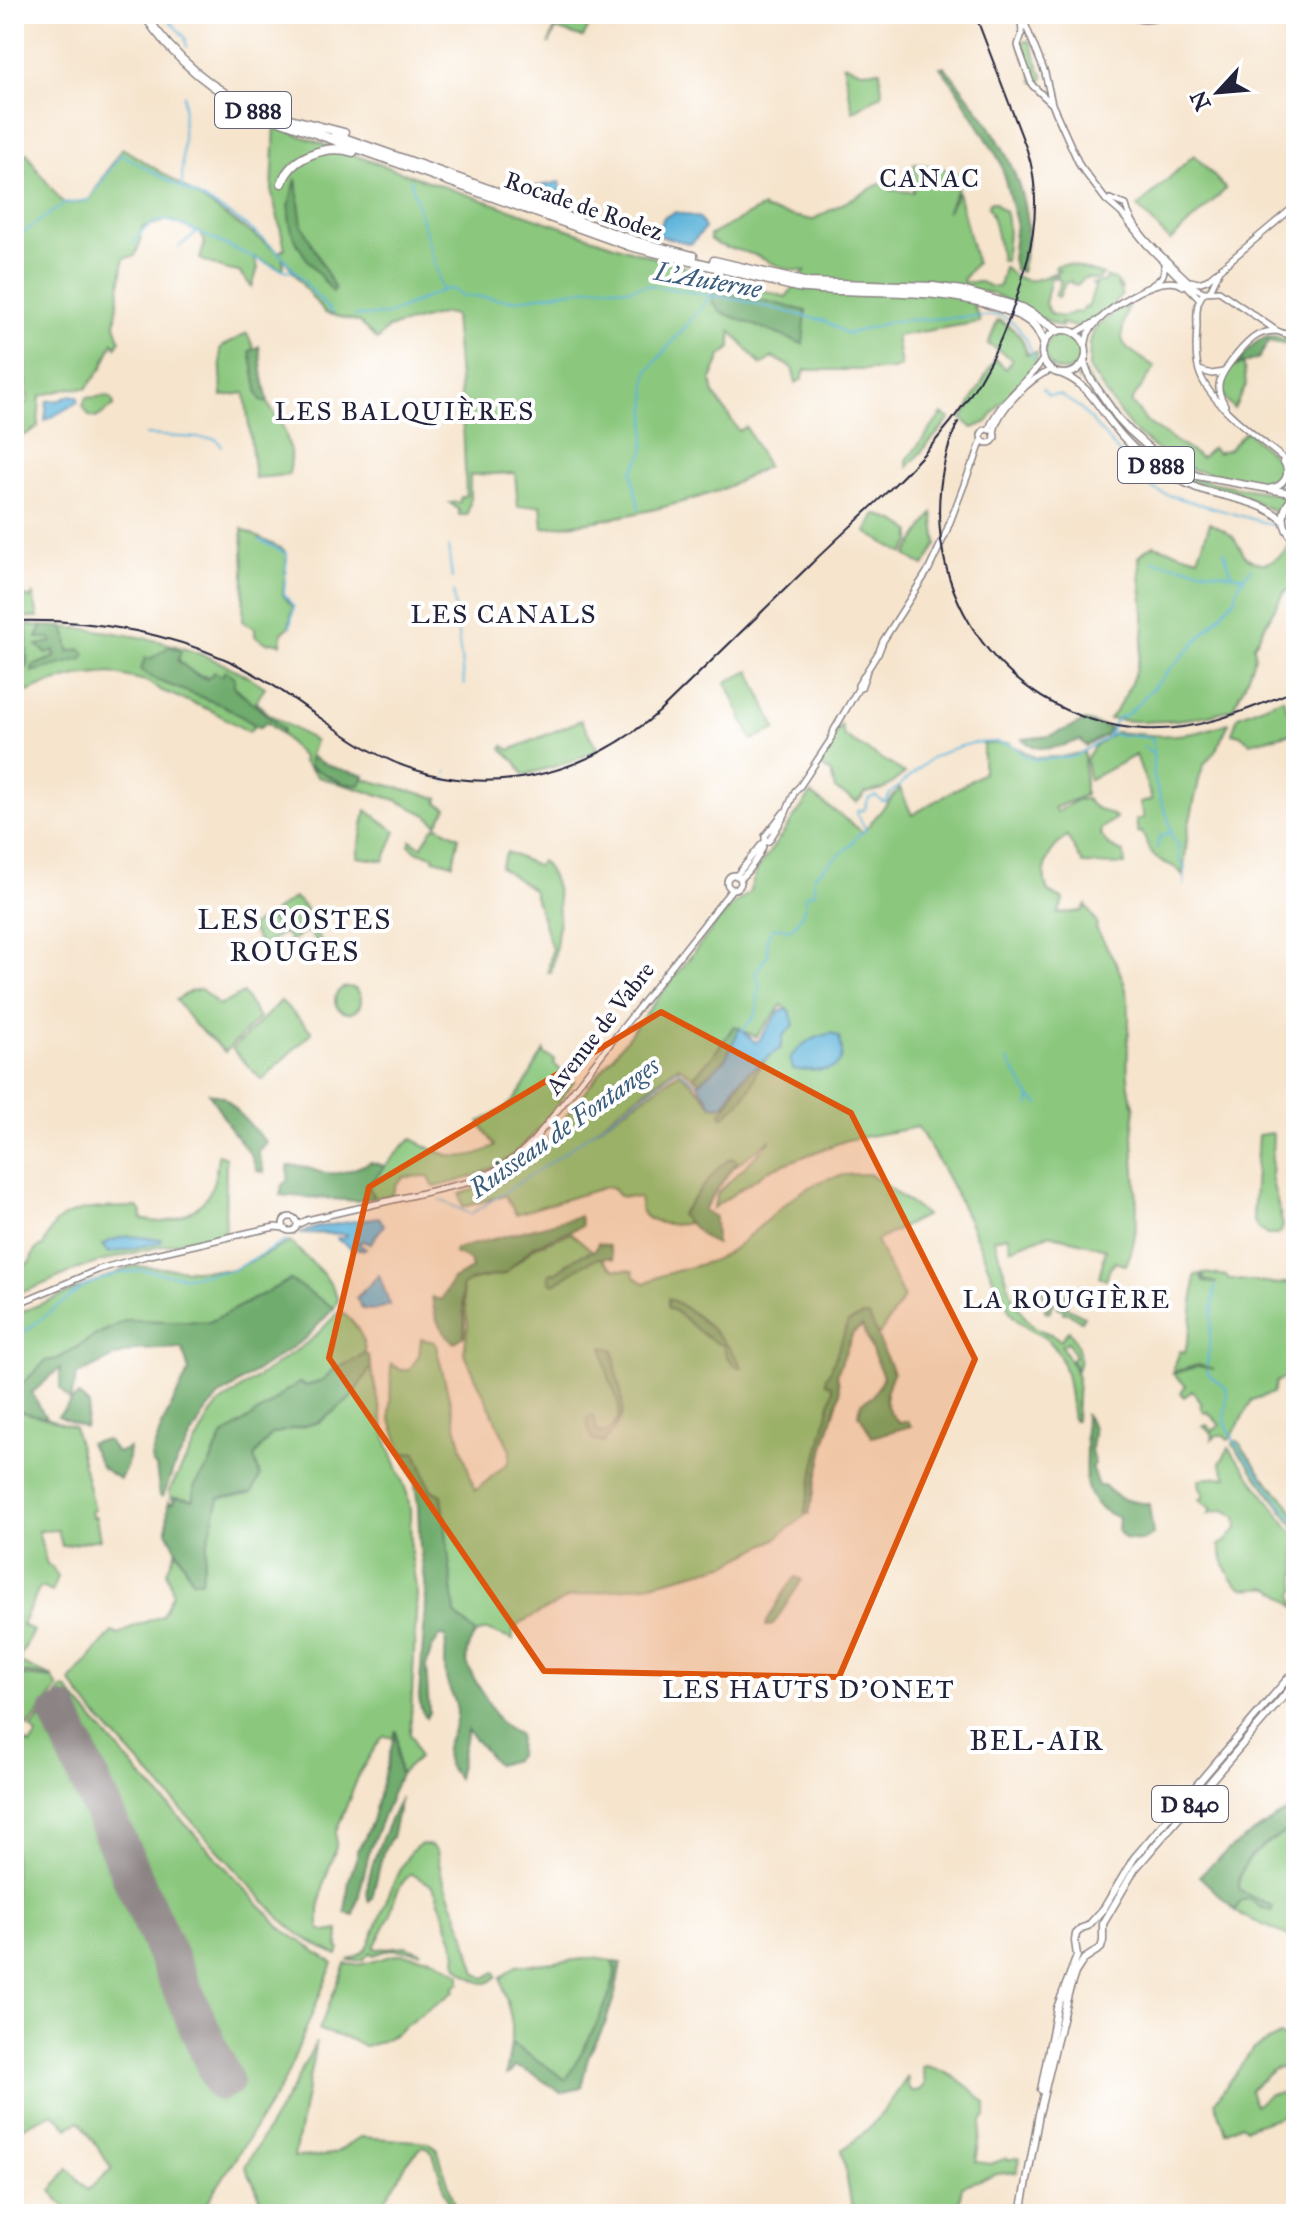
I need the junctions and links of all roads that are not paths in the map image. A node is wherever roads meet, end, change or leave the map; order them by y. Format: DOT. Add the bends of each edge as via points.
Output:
graph roads {
  1 [pos="144,14"];
  2 [pos="150,14"];
  3 [pos="1022,14"];
  4 [pos="1126,14"];
  5 [pos="1168,14"];
  6 [pos="1052,104"];
  7 [pos="290,119"];
  8 [pos="345,133"];
  9 [pos="392,161"];
  10 [pos="282,183"];
  11 [pos="1296,205"];
  12 [pos="1121,209"];
  13 [pos="1164,264"];
  14 [pos="1219,271"];
  15 [pos="808,278"];
  16 [pos="1186,278"];
  17 [pos="1216,278"];
  18 [pos="904,285"];
  19 [pos="1149,287"];
  20 [pos="1219,291"];
  21 [pos="1207,292"];
  22 [pos="1198,299"];
  23 [pos="1255,316"];
  24 [pos="1098,321"];
  25 [pos="1058,330"];
  26 [pos="1277,331"];
  27 [pos="1076,333"];
  28 [pos="1254,336"];
  29 [pos="1296,338"];
  30 [pos="1044,342"];
  31 [pos="1085,347"];
  32 [pos="1043,359"];
  33 [pos="1084,362"];
  34 [pos="1198,369"];
  35 [pos="1051,370"];
  36 [pos="1223,372"];
  37 [pos="1062,374"];
  38 [pos="992,432"];
  39 [pos="984,441"];
  40 [pos="1278,454"];
  41 [pos="1296,467"];
  42 [pos="1264,489"];
  43 [pos="1296,494"];
  44 [pos="1283,520"];
  45 [pos="1296,541"];
  46 [pos="738,877"];
  47 [pos="731,887"];
  48 [pos="296,1222"];
  49 [pos="284,1225"];
  50 [pos="14,1305"];
  51 [pos="1296,1669"];
  52 [pos="1296,1682"];
  53 [pos="1088,1926"];
  54 [pos="1103,1937"];
  55 [pos="1077,1948"];
  56 [pos="1090,1955"];
  57 [pos="1039,2114"];
  58 [pos="1021,2214"];
  1 -- 9 [label="highway, Rocade de Rodez / D 888" via="175,55 222,93 265,115"];
  2 -- 7 [label="highway, Rocade de Rodez / D 888" via="205,74 246,101"];
  3 -- 6 [label="main road"];
  3 -- 6 [label="main road" via="1018,45 1032,85"];
  4 -- 5 [label="main road" via="1138,20"];
  6 -- 12 [label="main road" via="1080,166"];
  7 -- 8 [label="highway"];
  7 -- 18 [label="highway, Rocade de Rodez / D 888" via="648,245 795,281"];
  9 -- 10 [label="highway" via="346,150 316,152 301,160"];
  9 -- 30 [label="highway, Rocade de Rodez / D 888" via="630,246 776,283 819,290 933,293 986,303 1028,320"];
  11 -- 14 [label="main road"];
  12 -- 13 [label="main road"];
  12 -- 16 [label="main road"];
  13 -- 19 [label="main road" via="1162,278"];
  13 -- 22 [label="main road"];
  14 -- 16 [label="main road" via="1198,283"];
  14 -- 17 [label="main road"];
  15 -- 18 [label="highway"];
  16 -- 21 [label="main road"];
  17 -- 20 [label="main road"];
  17 -- 21 [label="main road"];
  18 -- 25 [label="highway, Rocade de Rodez / D 888" via="982,295 1022,308"];
  19 -- 22 [label="main road" via="1179,282"];
  19 -- 24 [label="main road"];
  20 -- 21 [label="main road"];
  20 -- 23 [label="main road"];
  21 -- 22 [label="main road"];
  22 -- 34 [label="main road"];
  23 -- 26 [label="main road"];
  23 -- 28 [label="main road"];
  24 -- 27 [label="main road"];
  24 -- 31 [label="main road"];
  25 -- 27 [label="main road"];
  25 -- 30 [label="main road"];
  26 -- 28 [label="main road"];
  26 -- 29 [label="main road"];
  27 -- 31 [label="main road"];
  28 -- 36 [label="main road"];
  30 -- 32 [label="main road"];
  31 -- 33 [label="main road"];
  32 -- 35 [label="main road"];
  32 -- 38 [label="main road" via="998,412"];
  33 -- 37 [label="main road"];
  33 -- 42 [label="main road, D 888" via="1117,417 1157,455 1197,476"];
  34 -- 36 [label="main road"];
  34 -- 40 [label="main road" via="1222,406"];
  35 -- 37 [label="main road"];
  35 -- 38 [label="main road" via="1008,405"];
  36 -- 41 [label="main road" via="1219,389 1226,407"];
  37 -- 44 [label="main road, D 888" via="1086,388 1118,432 1149,461 1196,487"];
  38 -- 39 [label="main road" via="993,440"];
  38 -- 39 [label="main road" via="983,432"];
  39 -- 46 [label="main road" via="935,555 861,688 765,836 747,873"];
  40 -- 41 [label="main road"];
  40 -- 42 [label="main road" via="1287,469 1285,478 1275,488"];
  42 -- 43 [label="main road, D 888"];
  43 -- 44 [label="main road" via="1286,505"];
  44 -- 45 [label="main road"];
  46 -- 47 [label="main road" via="729,879"];
  46 -- 47 [label="main road" via="739,887"];
  47 -- 48 [label="main road, Avenue de Vabre" via="516,1157 470,1182"];
  48 -- 49 [label="main road" via="289,1217"];
  48 -- 49 [label="main road" via="291,1231"];
  49 -- 50 [label="main road" via="100,1269"];
  51 -- 53 [label="main road, D 840" via="1139,1851"];
  52 -- 54 [label="main road, D 840" via="1135,1869 1103,1924"];
  53 -- 54 [label="main road"];
  53 -- 55 [label="main road" via="1076,1934"];
  54 -- 56 [label="main road" via="1100,1950"];
  55 -- 56 [label="main road"];
  55 -- 57 [label="main road" via="1051,2034"];
  56 -- 57 [label="main road" via="1075,1973 1068,1994"];
  57 -- 58 [label="main road"];
}
